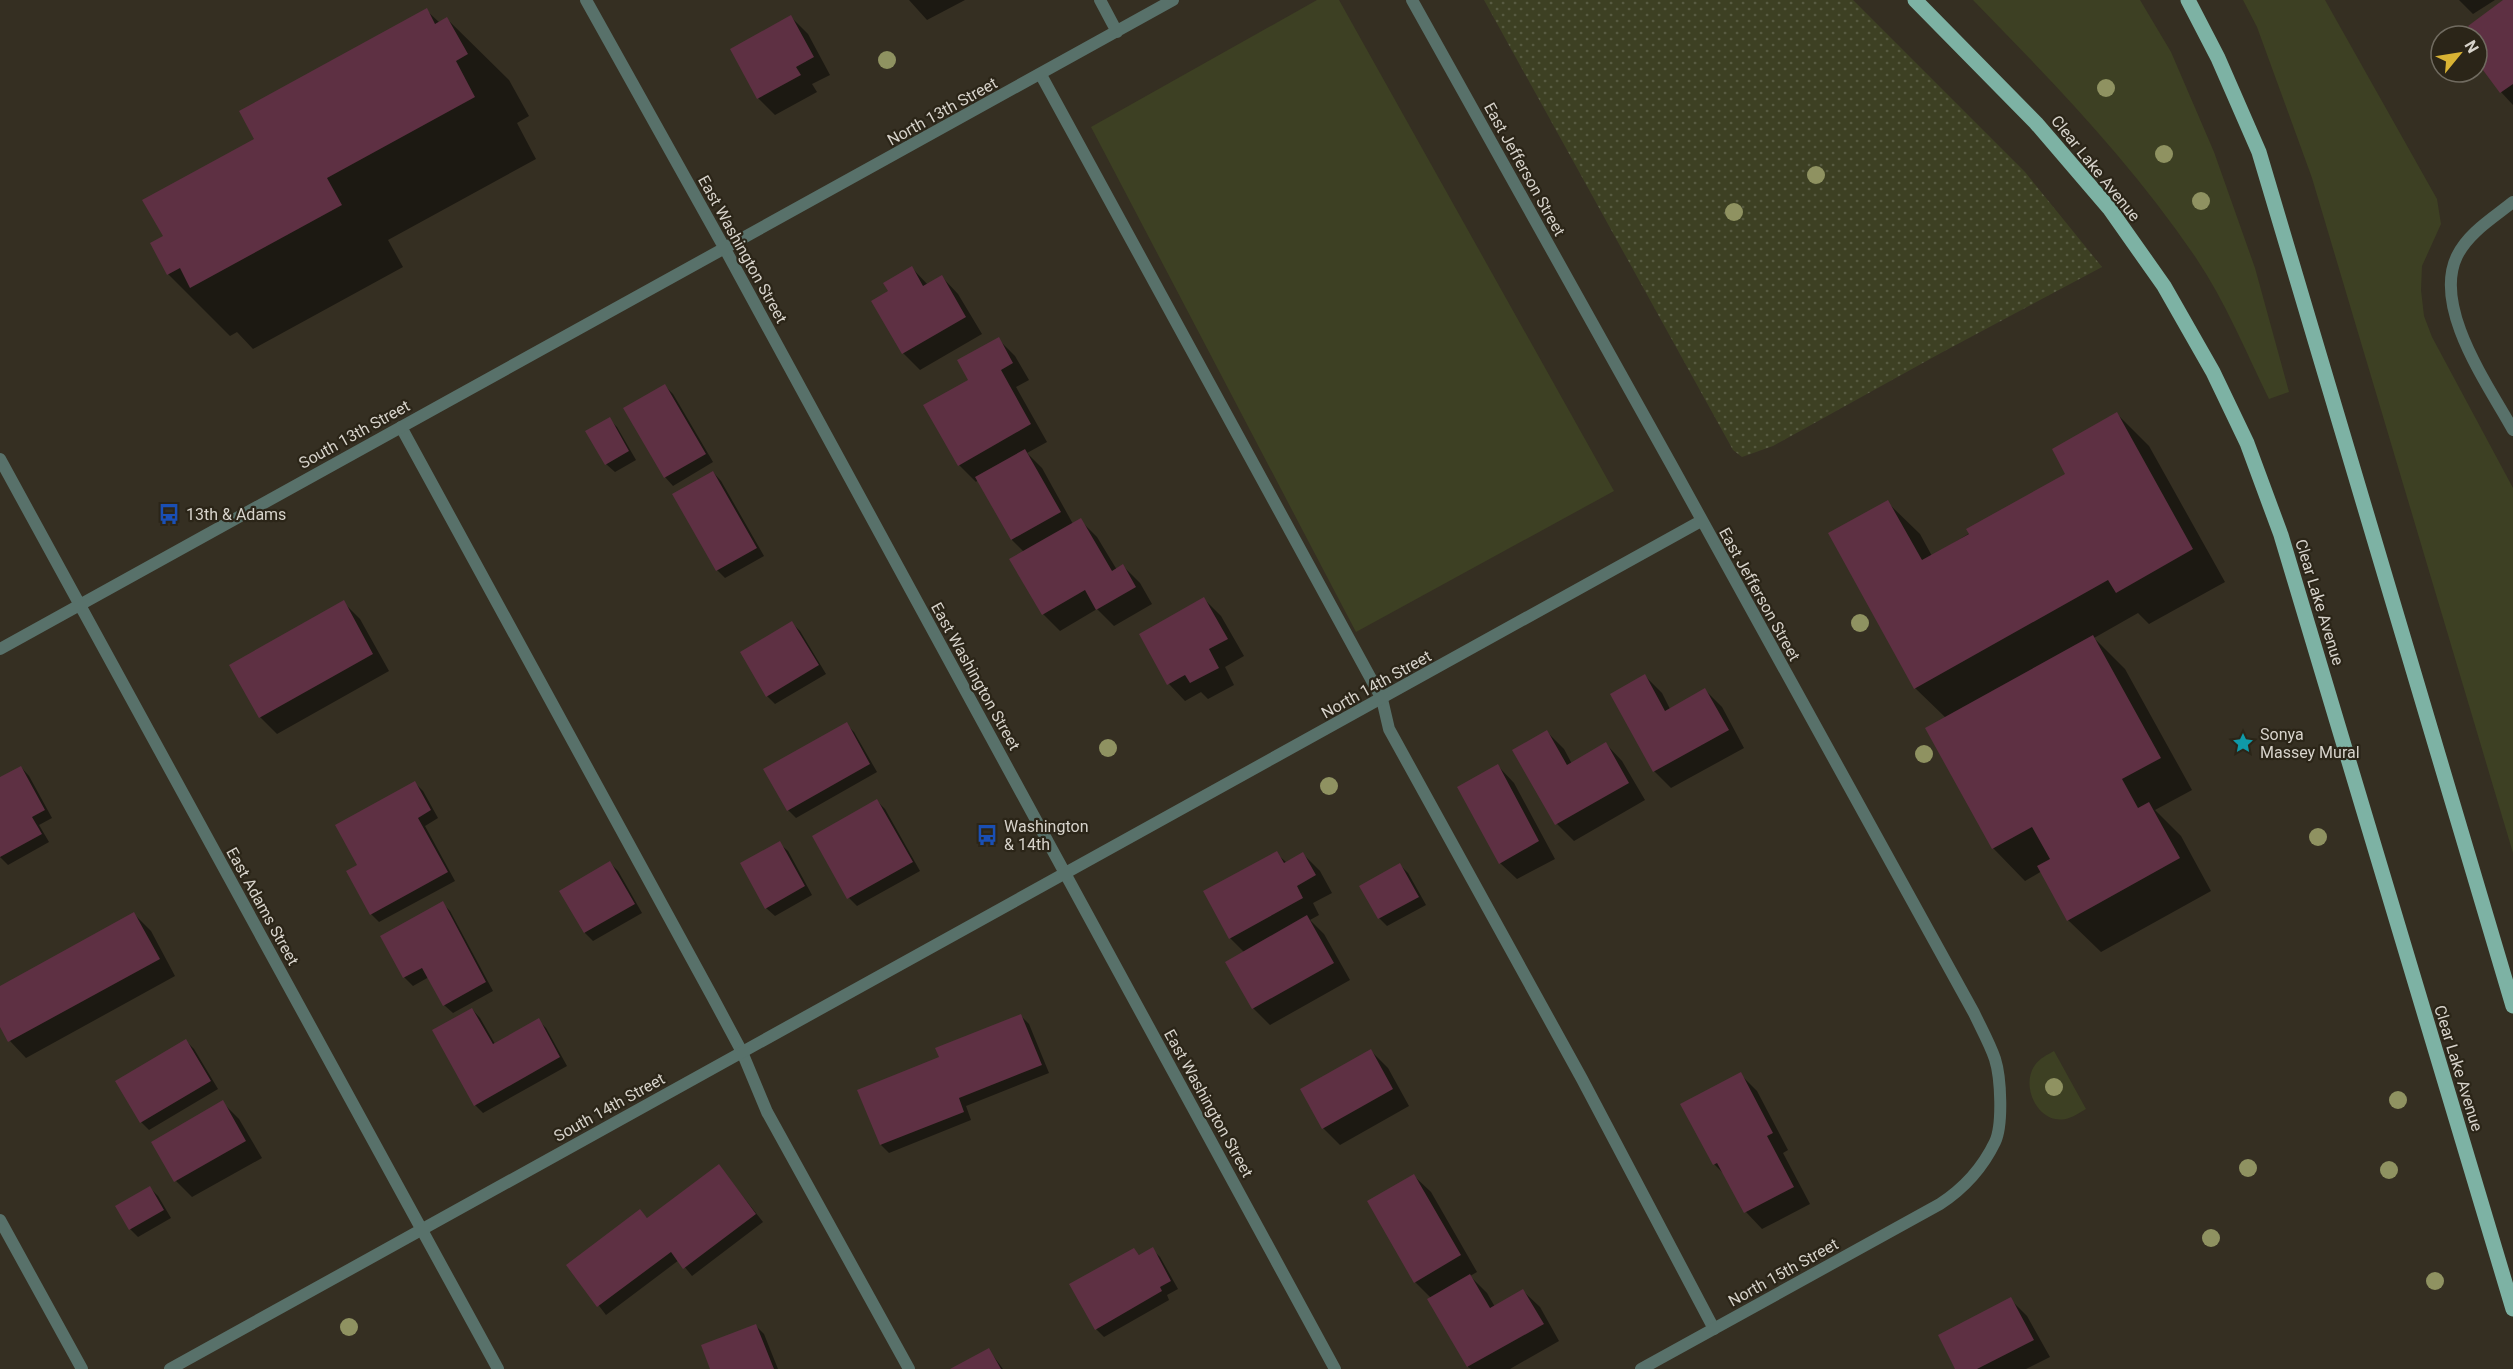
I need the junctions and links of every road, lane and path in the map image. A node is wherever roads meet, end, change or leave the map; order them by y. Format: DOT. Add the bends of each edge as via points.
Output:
graph roads {
  1 [pos="586,0"];
  2 [pos="1100,0"];
  3 [pos="1173,0"];
  4 [pos="1412,0"];
  5 [pos="1915,0"];
  6 [pos="2188,0"];
  7 [pos="1117,32"];
  8 [pos="1041,75"];
  9 [pos="2513,202"];
  10 [pos="725,249"];
  11 [pos="401,427"];
  12 [pos="2513,430"];
  13 [pos="0,459"];
  14 [pos="1701,521"];
  15 [pos="79,604"];
  16 [pos="0,649"];
  17 [pos="1382,699"];
  18 [pos="1065,873"];
  19 [pos="2513,1006"];
  20 [pos="742,1052"];
  21 [pos="1940,1204"];
  22 [pos="0,1220"];
  23 [pos="421,1229"];
  24 [pos="2513,1308"];
  25 [pos="1714,1329"];
  26 [pos="82,1369"];
  27 [pos="170,1369"];
  28 [pos="498,1369"];
  29 [pos="909,1369"];
  30 [pos="1335,1369"];
  31 [pos="1641,1369"];
  1 -- 10 [label="street, East Washington Street"];
  2 -- 7 [label="street"];
  3 -- 7 [label="street, North 13th Street"];
  4 -- 14 [label="street, East Jefferson Street"];
  5 -- 24 [label="main road, Clear Lake Avenue" via="2036,123 2109,208 2164,286 2247,442 2281,535"];
  6 -- 19 [label="main road" via="2259,152"];
  7 -- 8 [label="street, North 13th Street"];
  8 -- 10 [label="street, North 13th Street"];
  8 -- 17 [label="street"];
  9 -- 12 [label="street" via="2471,236 2456,257 2451,284 2452,310 2462,335"];
  10 -- 11 [label="street, South 13th Street"];
  10 -- 18 [label="street, East Washington Street"];
  11 -- 15 [label="street, South 13th Street"];
  11 -- 20 [label="street"];
  13 -- 15 [label="street, East Adams Street"];
  14 -- 17 [label="street, North 14th Street"];
  14 -- 21 [label="street, East Jefferson Street" via="1974,1013 1995,1058 2000,1080 1996,1140 1978,1169 1956,1194"];
  15 -- 16 [label="street, South 13th Street"];
  15 -- 23 [label="street, East Adams Street"];
  17 -- 18 [label="street, North 14th Street"];
  17 -- 25 [label="street" via="1389,729 1582,1079"];
  18 -- 20 [label="street, South 14th Street"];
  18 -- 30 [label="street, East Washington Street"];
  20 -- 23 [label="street, South 14th Street"];
  20 -- 29 [label="street" via="767,1112"];
  21 -- 25 [label="street, North 15th Street"];
  22 -- 26 [label="street"];
  23 -- 27 [label="street, South 14th Street"];
  23 -- 28 [label="street, East Adams Street"];
  25 -- 31 [label="street, North 15th Street"];
}
